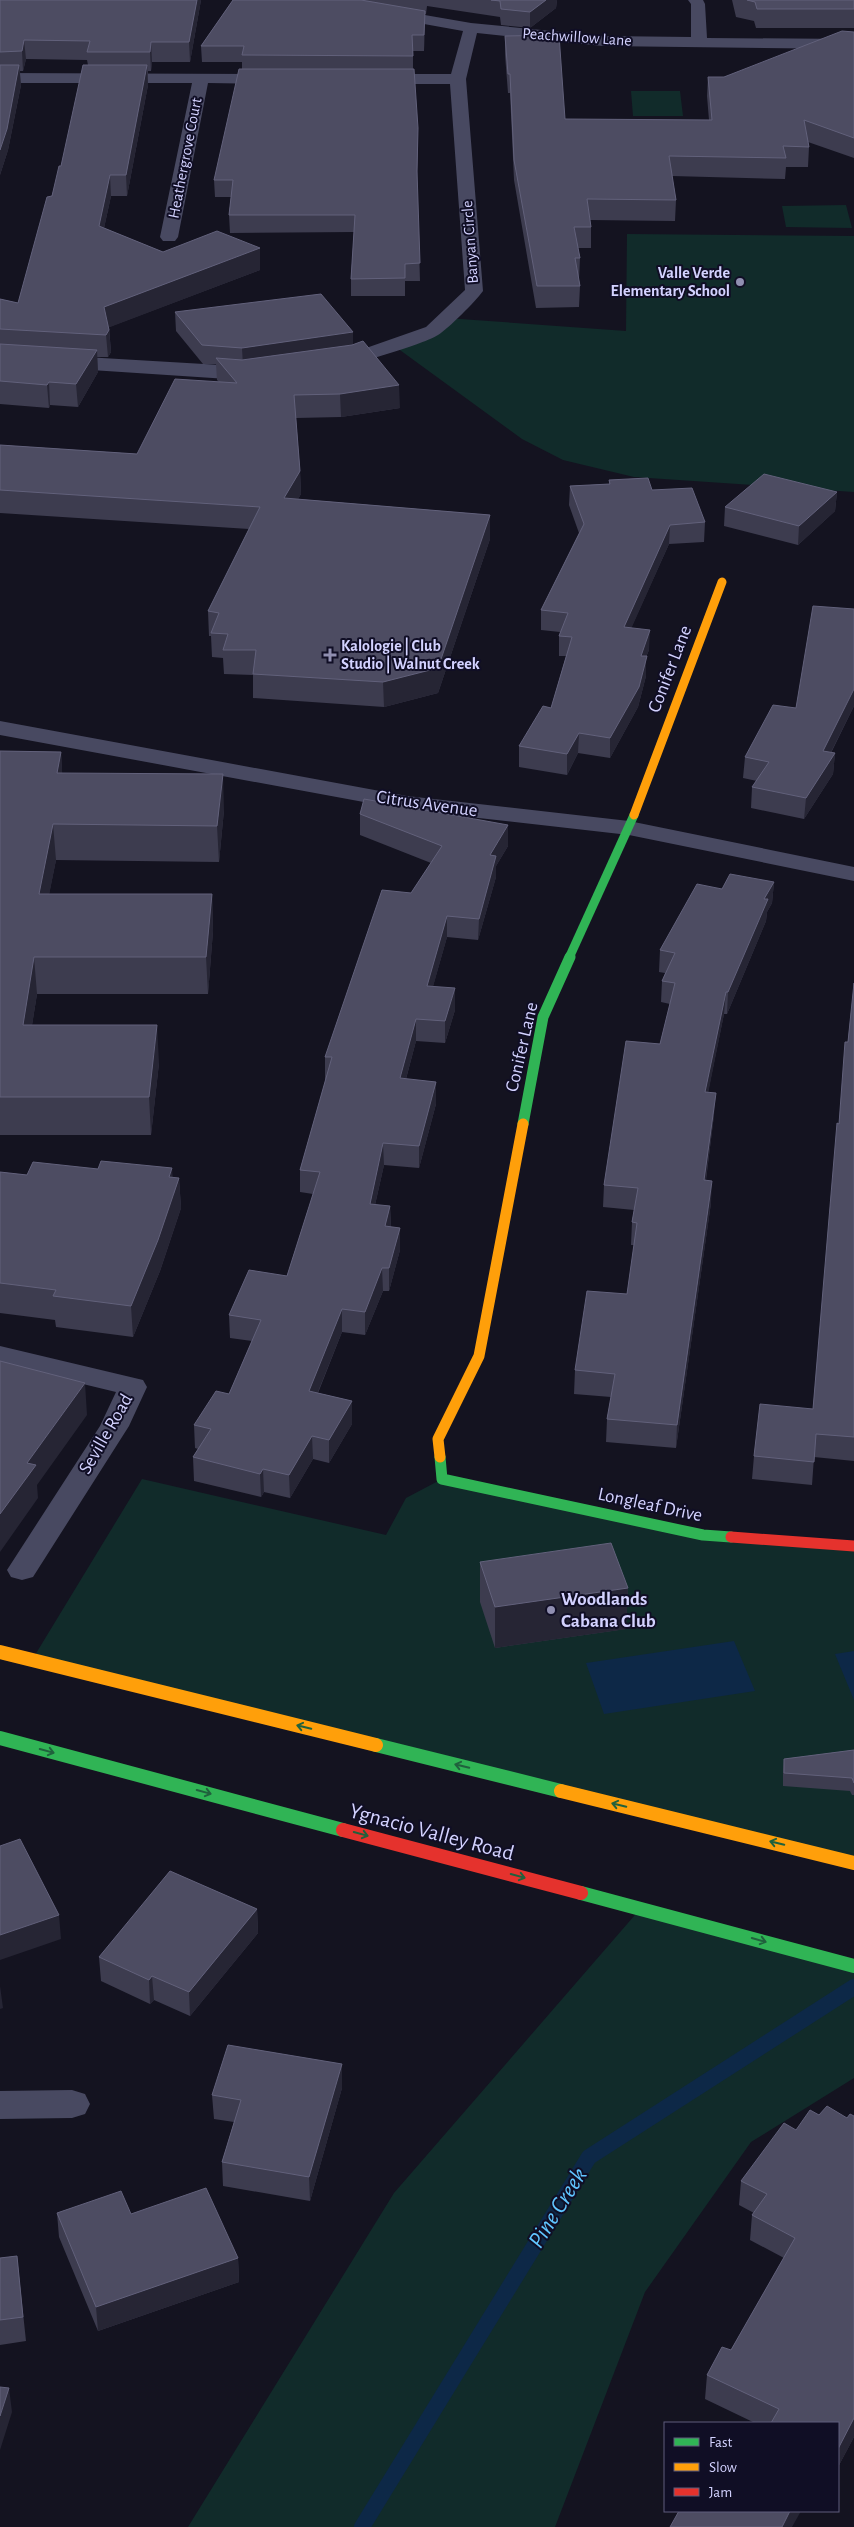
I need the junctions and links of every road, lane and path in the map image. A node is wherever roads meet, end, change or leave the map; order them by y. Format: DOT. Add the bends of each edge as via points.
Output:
graph roads {
  1 [pos="695,0"];
  2 [pos="373,11"];
  3 [pos="471,28"];
  4 [pos="699,42"];
  5 [pos="854,44"];
  6 [pos="0,78"];
  7 [pos="201,79"];
  8 [pos="290,79"];
  9 [pos="359,79"];
  10 [pos="458,79"];
  11 [pos="168,237"];
  12 [pos="0,358"];
  13 [pos="316,364"];
  14 [pos="270,370"];
  15 [pos="722,582"];
  16 [pos="0,728"];
  17 [pos="629,828"];
  18 [pos="854,874"];
  19 [pos="0,1355"];
  20 [pos="442,1479"];
  21 [pos="854,1546"];
  22 [pos="22,1570"];
  23 [pos="0,1652"];
  24 [pos="0,1738"];
  25 [pos="854,1863"];
  26 [pos="854,1966"];
  27 [pos="72,2104"];
  28 [pos="0,2105"];
  1 -- 4 [label="street" via="698,4"];
  2 -- 3 [label="street, Peachwillow Lane"];
  3 -- 4 [label="street, Peachwillow Lane" via="603,41"];
  3 -- 10 [label="street, Banyan Circle"];
  4 -- 5 [label="street, Peachwillow Lane"];
  6 -- 7 [label="street"];
  7 -- 8 [label="street"];
  7 -- 11 [label="street, Heathergrove Court"];
  9 -- 10 [label="street"];
  10 -- 13 [label="street, Banyan Circle" via="474,291 432,331 352,359"];
  12 -- 14 [label="street" via="243,374"];
  15 -- 17 [label="main road, Conifer Lane"];
  16 -- 17 [label="street, Citrus Avenue" via="406,803"];
  17 -- 18 [label="street, Citrus Avenue"];
  17 -- 20 [label="main road, Conifer Lane" via="543,1017 479,1356 438,1439"];
  19 -- 22 [label="street, Seville Road" via="133,1387 114,1426"];
  20 -- 21 [label="main road, Longleaf Drive" via="703,1535"];
  25 -- 23 [label="main road, one-way"];
  24 -- 26 [label="main road, Ygnacio Valley Road, one-way"];
  27 -- 28 [label="street"];
}
